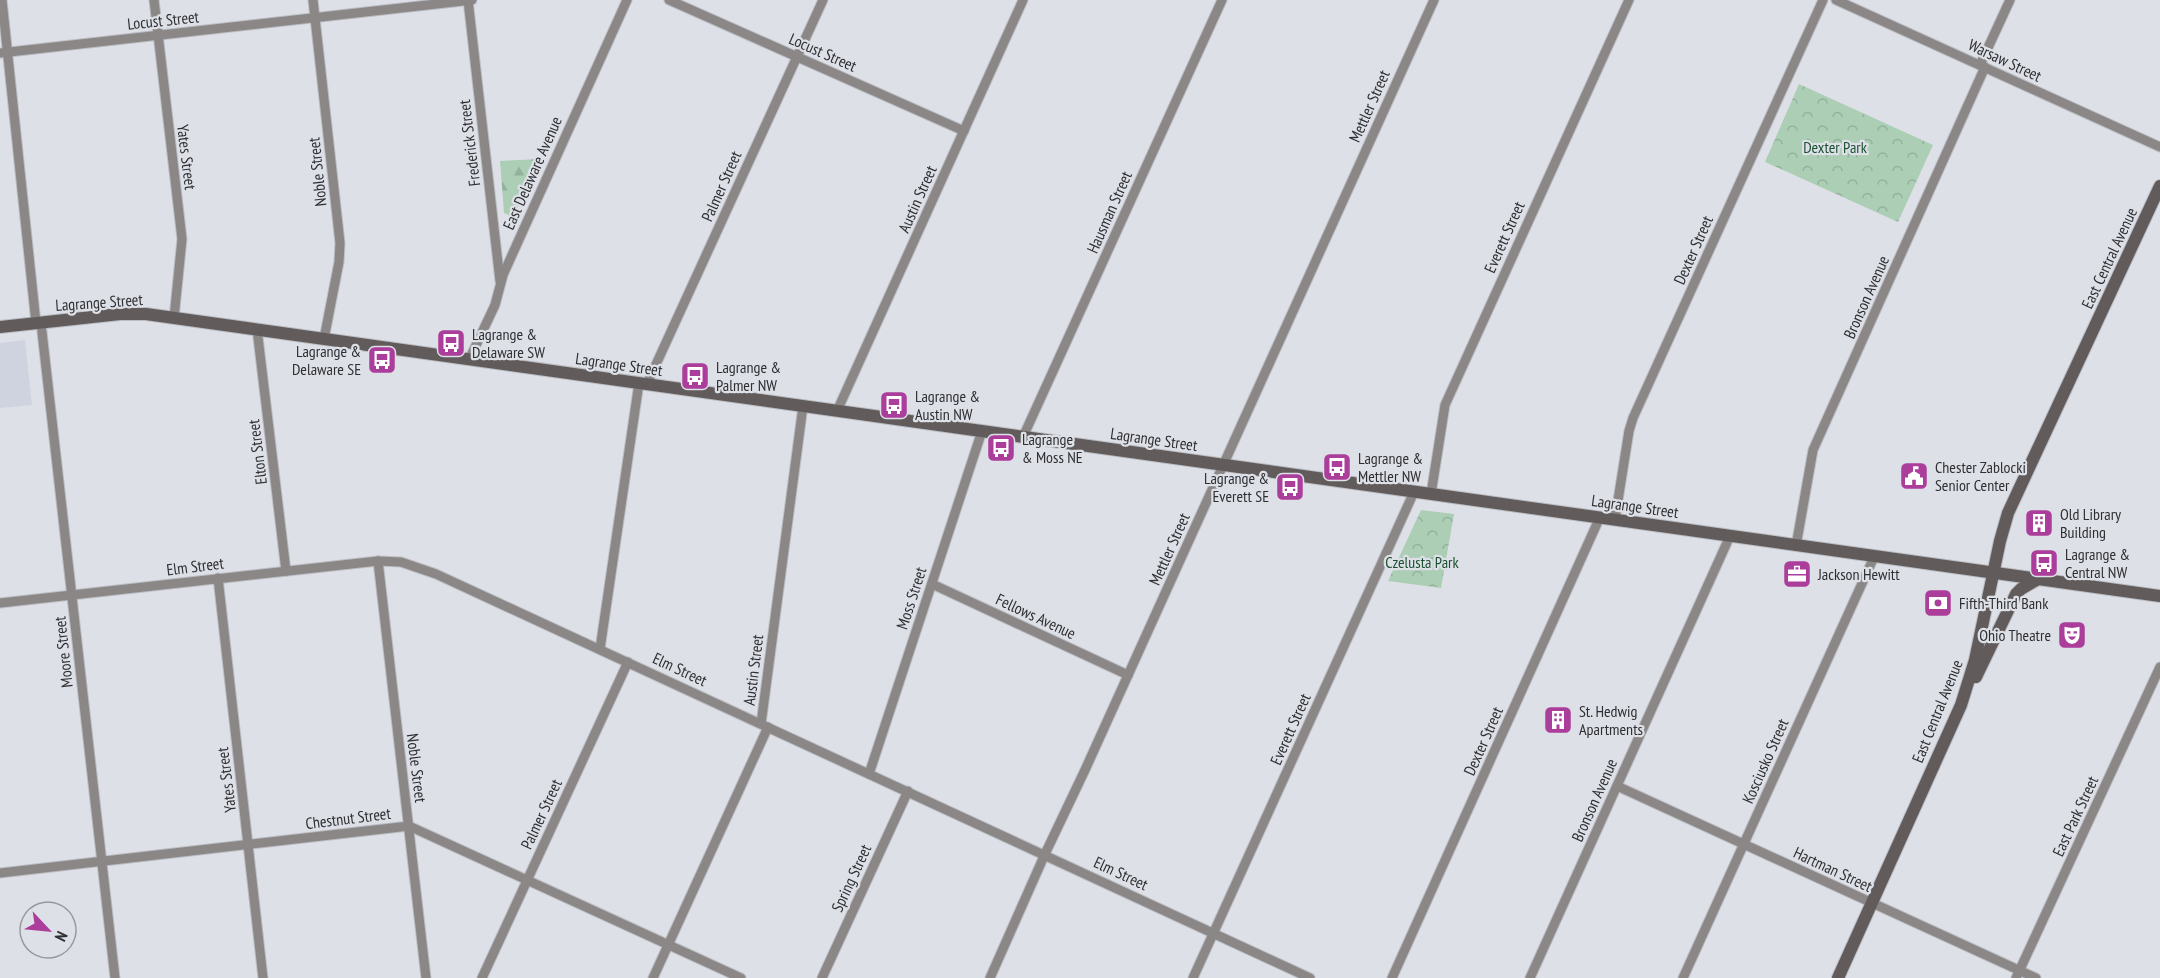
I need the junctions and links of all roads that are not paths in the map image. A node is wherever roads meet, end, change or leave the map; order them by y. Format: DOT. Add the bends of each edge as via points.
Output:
graph roads {
  1 [pos="2,0"];
  2 [pos="154,0"];
  3 [pos="313,0"];
  4 [pos="469,0"];
  5 [pos="627,0"];
  6 [pos="669,0"];
  7 [pos="823,0"];
  8 [pos="1023,0"];
  9 [pos="1222,0"];
  10 [pos="1434,0"];
  11 [pos="1629,0"];
  12 [pos="1823,0"];
  13 [pos="1836,0"];
  14 [pos="2010,0"];
  15 [pos="315,18"];
  16 [pos="158,36"];
  17 [pos="4,52"];
  18 [pos="796,56"];
  19 [pos="1983,66"];
  20 [pos="964,131"];
  21 [pos="2160,147"];
  22 [pos="2160,186"];
  23 [pos="500,283"];
  24 [pos="174,318"];
  25 [pos="38,323"];
  26 [pos="0,327"];
  27 [pos="257,329"];
  28 [pos="324,339"];
  29 [pos="469,360"];
  30 [pos="643,384"];
  31 [pos="803,406"];
  32 [pos="837,411"];
  33 [pos="982,431"];
  34 [pos="1023,437"];
  35 [pos="1223,465"];
  36 [pos="1414,492"];
  37 [pos="1431,494"];
  38 [pos="1600,517"];
  39 [pos="1615,519"];
  40 [pos="1730,536"];
  41 [pos="1796,546"];
  42 [pos="1874,557"];
  43 [pos="378,561"];
  44 [pos="286,571"];
  45 [pos="1993,574"];
  46 [pos="218,578"];
  47 [pos="2038,579"];
  48 [pos="932,584"];
  49 [pos="71,595"];
  50 [pos="2160,596"];
  51 [pos="0,603"];
  52 [pos="600,649"];
  53 [pos="628,662"];
  54 [pos="2160,668"];
  55 [pos="1128,675"];
  56 [pos="1953,724"];
  57 [pos="765,726"];
  58 [pos="869,774"];
  59 [pos="1617,786"];
  60 [pos="908,792"];
  61 [pos="409,826"];
  62 [pos="1744,844"];
  63 [pos="249,845"];
  64 [pos="1045,854"];
  65 [pos="102,863"];
  66 [pos="0,873"];
  67 [pos="527,879"];
  68 [pos="1872,903"];
  69 [pos="1213,932"];
  70 [pos="668,944"];
  71 [pos="2018,974"];
  72 [pos="114,978"];
  73 [pos="263,978"];
  74 [pos="426,978"];
  75 [pos="482,978"];
  76 [pos="653,978"];
  77 [pos="741,978"];
  78 [pos="822,978"];
  79 [pos="990,978"];
  80 [pos="1193,978"];
  81 [pos="1310,978"];
  82 [pos="1392,978"];
  83 [pos="1530,978"];
  84 [pos="1683,978"];
  85 [pos="1838,978"];
  86 [pos="2036,978"];
  1 -- 17 [label="street, Moore Street"];
  2 -- 16 [label="street, Yates Street"];
  3 -- 15 [label="street, Noble Street"];
  4 -- 15 [label="street, Locust Street"];
  4 -- 23 [label="street, Frederick Street"];
  5 -- 23 [label="street, East Delaware Avenue"];
  6 -- 18 [label="street, Locust Street"];
  7 -- 18 [label="street, Palmer Street"];
  8 -- 20 [label="street, Austin Street"];
  9 -- 34 [label="street, Hausman Street"];
  10 -- 35 [label="street, Mettler Street"];
  11 -- 37 [label="street, Everett Street" via="1445,405"];
  12 -- 39 [label="street, Dexter Street" via="1633,418"];
  13 -- 19 [label="street, Warsaw Street"];
  14 -- 19 [label="street, Bronson Avenue"];
  15 -- 16 [label="street, Locust Street"];
  15 -- 28 [label="street, Noble Street" via="340,243"];
  16 -- 17 [label="street, Locust Street"];
  16 -- 24 [label="street, Yates Street" via="182,239"];
  17 -- 25 [label="street, Moore Street"];
  18 -- 20 [label="street, Locust Street"];
  18 -- 30 [label="street, Palmer Street"];
  19 -- 21 [label="street, Warsaw Street"];
  19 -- 41 [label="street, Bronson Avenue" via="1813,450"];
  20 -- 32 [label="street, Austin Street"];
  22 -- 45 [label="main road, East Central Avenue" via="2020,485 2003,527"];
  23 -- 29 [label="street, East Delaware Avenue" via="495,305"];
  24 -- 25 [label="main road, Lagrange Street" via="120,314"];
  24 -- 27 [label="main road, Lagrange Street"];
  25 -- 26 [label="main road, Lagrange Street"];
  25 -- 49 [label="street, Moore Street"];
  27 -- 28 [label="main road, Lagrange Street"];
  27 -- 44 [label="street, Elton Street"];
  28 -- 29 [label="main road, Lagrange Street"];
  29 -- 30 [label="main road, Lagrange Street"];
  30 -- 31 [label="main road, Lagrange Street"];
  30 -- 52 [label="street, Palmer Street"];
  31 -- 32 [label="main road, Lagrange Street"];
  31 -- 57 [label="street, Austin Street"];
  32 -- 33 [label="main road, Lagrange Street"];
  33 -- 34 [label="main road, Lagrange Street"];
  33 -- 48 [label="street, Moss Street"];
  34 -- 35 [label="main road, Lagrange Street"];
  35 -- 36 [label="main road, Lagrange Street"];
  35 -- 55 [label="street, Mettler Street"];
  36 -- 37 [label="main road, Lagrange Street"];
  36 -- 69 [label="street, Everett Street"];
  37 -- 38 [label="main road, Lagrange Street"];
  38 -- 39 [label="main road, Lagrange Street"];
  38 -- 82 [label="street, Dexter Street"];
  39 -- 40 [label="main road, Lagrange Street"];
  40 -- 41 [label="main road, Lagrange Street"];
  40 -- 59 [label="street, Bronson Avenue"];
  41 -- 42 [label="main road, Lagrange Street"];
  42 -- 45 [label="main road, Lagrange Street"];
  42 -- 62 [label="street, Kosciusko Street"];
  43 -- 44 [label="street, Elm Street"];
  43 -- 52 [label="street, Elm Street" via="401,562 436,574"];
  43 -- 61 [label="street, Noble Street"];
  44 -- 46 [label="street, Elm Street"];
  45 -- 47 [label="main road, Lagrange Street"];
  45 -- 56 [label="main road, East Central Avenue" via="1972,672"];
  46 -- 49 [label="street, Elm Street"];
  46 -- 63 [label="street, Yates Street"];
  47 -- 50 [label="main road, Lagrange Street"];
  47 -- 56 [label="main road" via="2016,594"];
  48 -- 55 [label="street, Fellows Avenue"];
  48 -- 58 [label="street, Moss Street"];
  49 -- 51 [label="street, Elm Street"];
  49 -- 65 [label="street, Moore Street"];
  52 -- 53 [label="street, Elm Street"];
  53 -- 57 [label="street, Elm Street"];
  53 -- 67 [label="street, Palmer Street"];
  54 -- 71 [label="street, East Park Street"];
  55 -- 64 [label="street, Mettler Street"];
  56 -- 68 [label="main road, East Central Avenue"];
  57 -- 58 [label="street, Elm Street"];
  57 -- 70 [label="street, Austin Street"];
  58 -- 60 [label="street, Elm Street"];
  59 -- 62 [label="street, Hartman Street"];
  59 -- 83 [label="street, Bronson Avenue"];
  60 -- 64 [label="street, Elm Street"];
  60 -- 78 [label="street, Spring Street"];
  61 -- 63 [label="street, Chestnut Street"];
  61 -- 67 [label="street, Chestnut Street"];
  61 -- 74 [label="street, Noble Street"];
  62 -- 68 [label="street, Hartman Street"];
  62 -- 84 [label="street, Kosciusko Street"];
  63 -- 65 [label="street, Chestnut Street"];
  63 -- 73 [label="street, Yates Street"];
  64 -- 69 [label="street, Elm Street"];
  64 -- 79 [label="street, Mettler Street"];
  65 -- 66 [label="street, Chestnut Street"];
  65 -- 72 [label="street, Moore Street"];
  67 -- 70 [label="street, Chestnut Street"];
  67 -- 75 [label="street, Palmer Street"];
  68 -- 71 [label="street, Hartman Street"];
  68 -- 85 [label="main road, East Central Avenue"];
  69 -- 80 [label="street, Everett Street"];
  69 -- 81 [label="street, Elm Street"];
  70 -- 76 [label="street, Austin Street"];
  70 -- 77 [label="street, Chestnut Street"];
  71 -- 86 [label="street, Hartman Street"];
}
